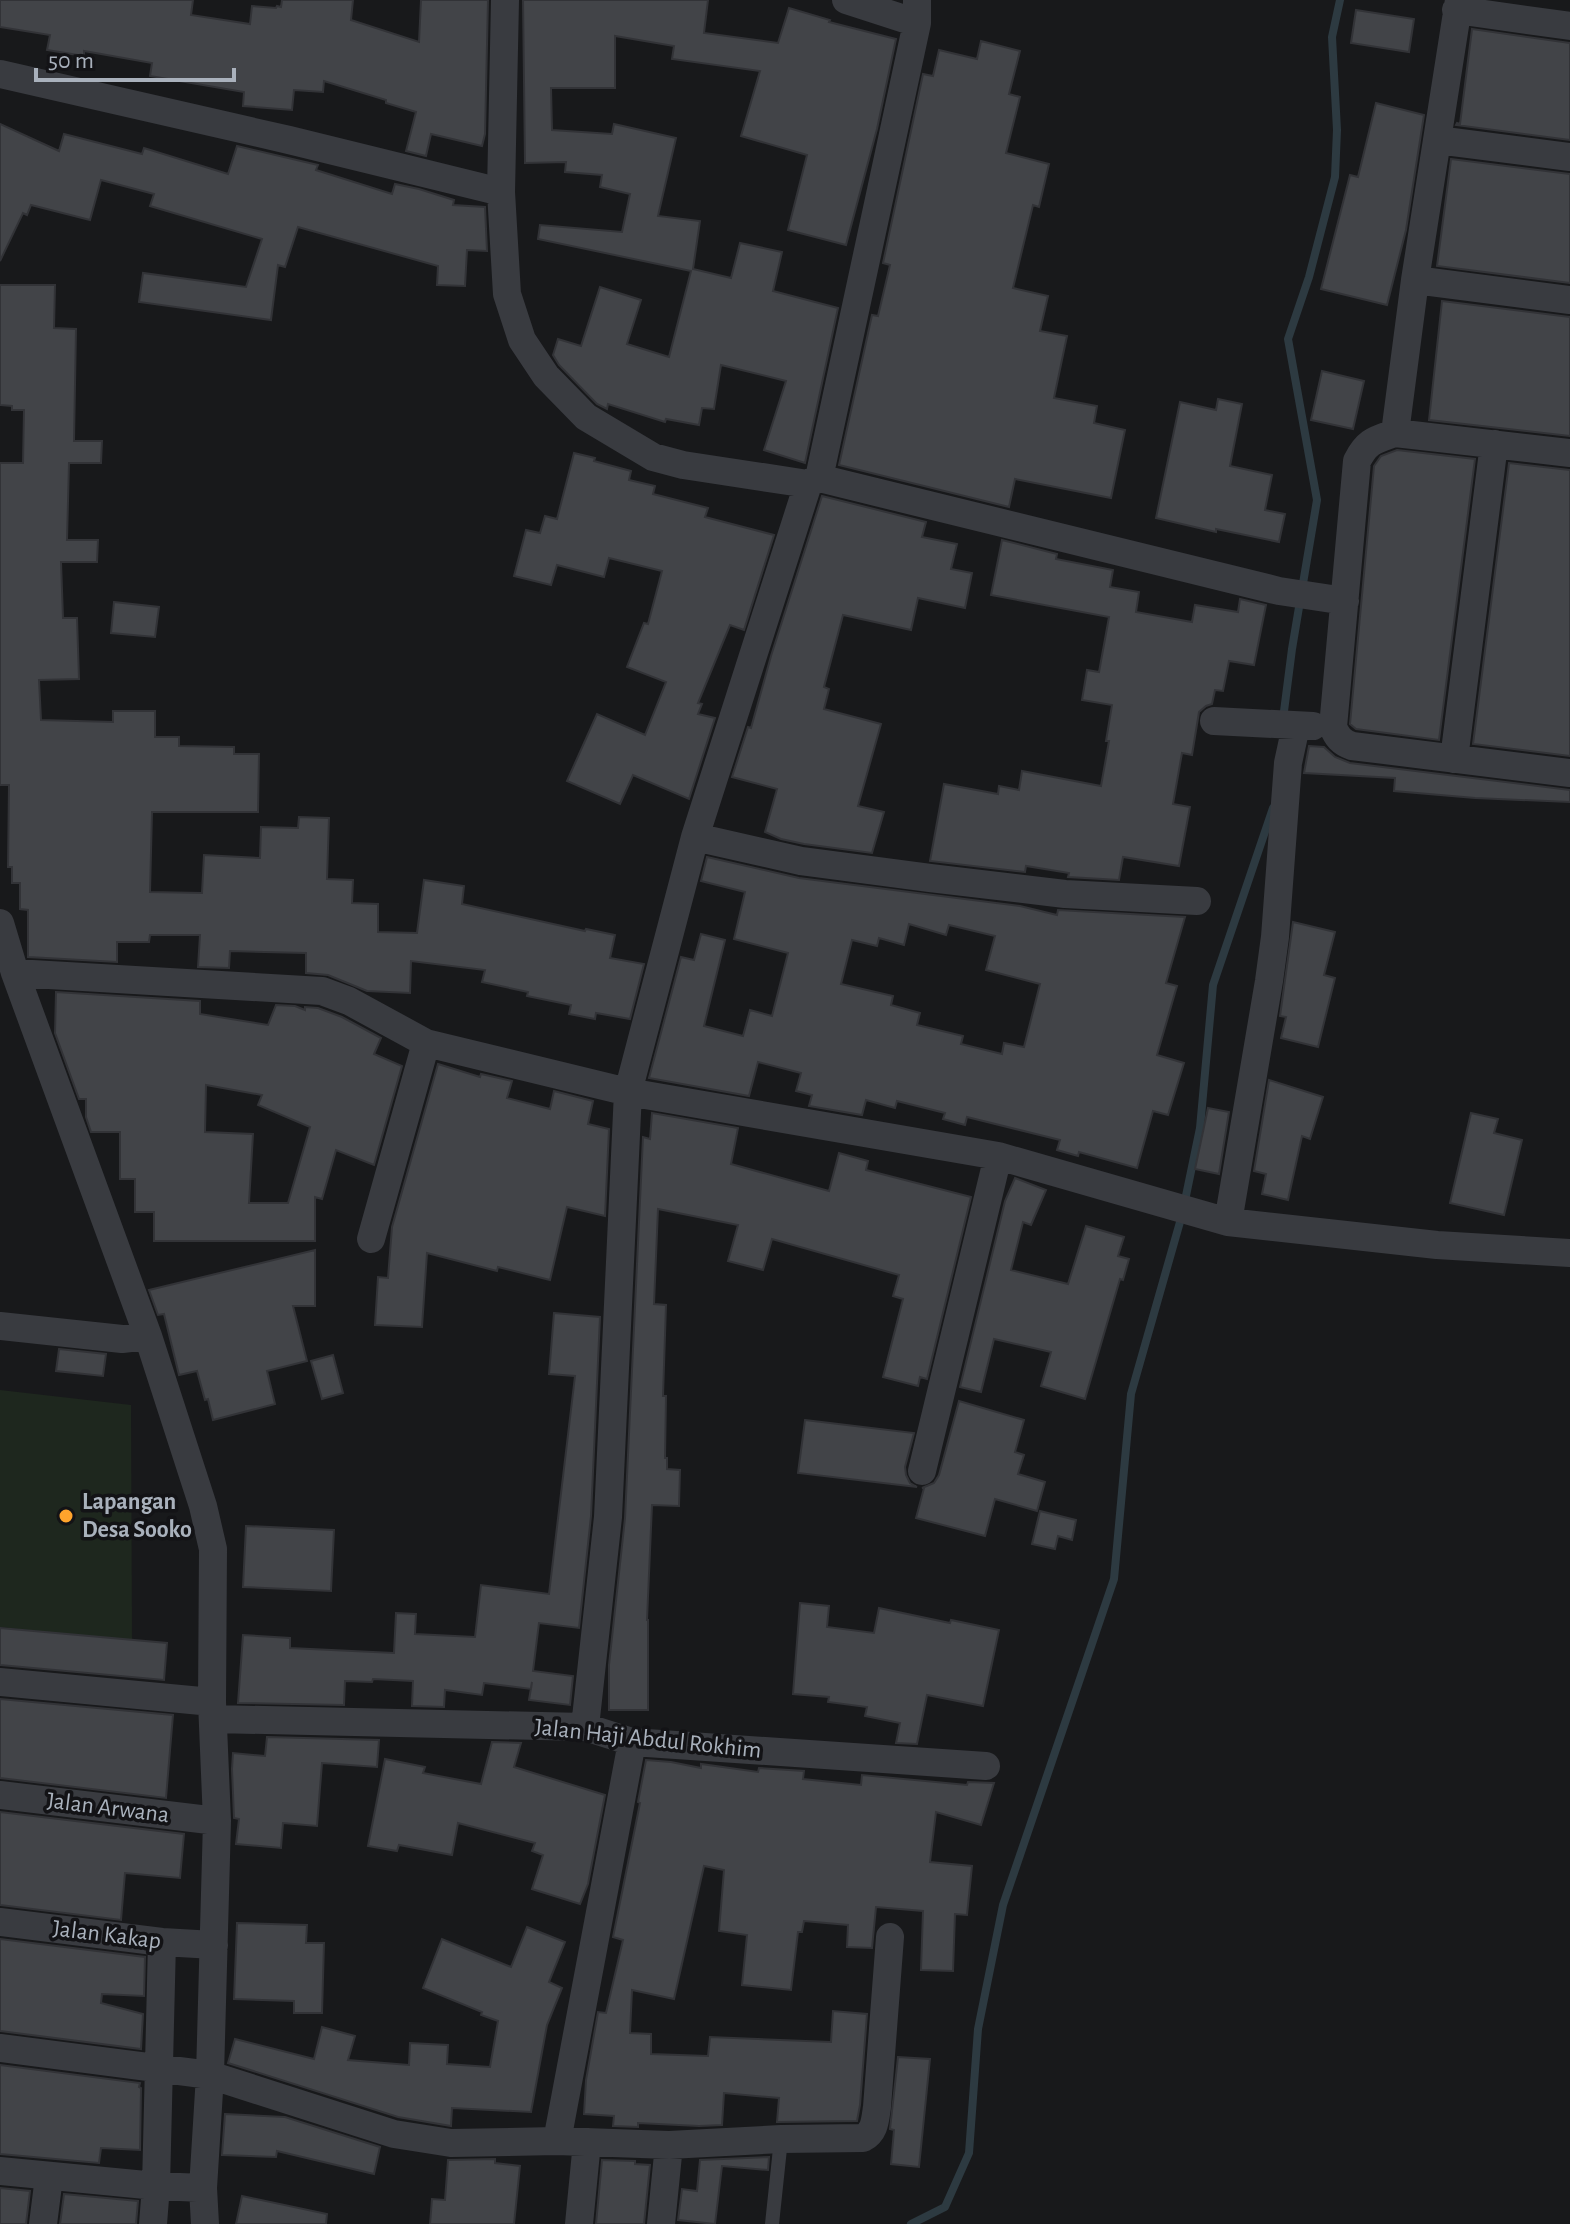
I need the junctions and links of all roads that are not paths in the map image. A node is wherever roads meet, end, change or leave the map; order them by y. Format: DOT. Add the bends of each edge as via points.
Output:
graph roads {
  1 [pos="505,0"];
  2 [pos="846,0"];
  3 [pos="1457,5"];
  4 [pos="917,11"];
  5 [pos="1570,26"];
  6 [pos="0,74"];
  7 [pos="1437,140"];
  8 [pos="1570,157"];
  9 [pos="501,192"];
  10 [pos="1415,280"];
  11 [pos="1570,300"];
  12 [pos="1395,433"];
  13 [pos="1494,444"];
  14 [pos="1570,453"];
  15 [pos="813,481"];
  16 [pos="1331,600"];
  17 [pos="1214,721"];
  18 [pos="1285,725"];
  19 [pos="1333,727"];
  20 [pos="1454,759"];
  21 [pos="1570,773"];
  22 [pos="695,837"];
  23 [pos="1197,901"];
  24 [pos="0,923"];
  25 [pos="15,973"];
  26 [pos="426,1043"];
  27 [pos="628,1092"];
  28 [pos="998,1156"];
  29 [pos="1228,1222"];
  30 [pos="371,1239"];
  31 [pos="1570,1253"];
  32 [pos="0,1326"];
  33 [pos="148,1336"];
  34 [pos="922,1471"];
  35 [pos="0,1682"];
  36 [pos="213,1711"];
  37 [pos="585,1727"];
  38 [pos="632,1742"];
  39 [pos="986,1766"];
  40 [pos="0,1795"];
  41 [pos="217,1821"];
  42 [pos="0,1922"];
  43 [pos="890,1937"];
  44 [pos="162,1942"];
  45 [pos="214,1945"];
  46 [pos="0,2048"];
  47 [pos="159,2068"];
  48 [pos="210,2075"];
  49 [pos="781,2139"];
  50 [pos="557,2141"];
  51 [pos="587,2142"];
  52 [pos="669,2145"];
  53 [pos="0,2171"];
  54 [pos="49,2177"];
  55 [pos="156,2186"];
  56 [pos="203,2188"];
  57 [pos="43,2224"];
  58 [pos="153,2224"];
  59 [pos="205,2224"];
  60 [pos="579,2224"];
  61 [pos="661,2224"];
  62 [pos="772,2224"];
  1 -- 9 [label="street"];
  2 -- 4 [label="street"];
  3 -- 5 [label="street"];
  3 -- 7 [label="street"];
  4 -- 15 [label="street"];
  6 -- 9 [label="street"];
  7 -- 8 [label="street"];
  7 -- 10 [label="street"];
  9 -- 15 [label="street" via="507,294 522,340 546,376 586,417 653,457"];
  10 -- 11 [label="street"];
  10 -- 12 [label="street"];
  12 -- 13 [label="street"];
  12 -- 16 [label="street" via="1370,442 1357,461"];
  13 -- 14 [label="street"];
  13 -- 20 [label="street"];
  15 -- 16 [label="street"];
  15 -- 22 [label="street"];
  16 -- 19 [label="street"];
  17 -- 18 [label="street"];
  18 -- 19 [label="street"];
  18 -- 29 [label="street" via="1288,763 1275,937"];
  19 -- 20 [label="street" via="1336,736 1352,746"];
  20 -- 21 [label="street"];
  22 -- 23 [label="street" via="801,861 930,878 1065,894"];
  22 -- 27 [label="street"];
  24 -- 25 [label="street"];
  25 -- 26 [label="street" via="322,991"];
  25 -- 33 [label="street"];
  26 -- 27 [label="street"];
  26 -- 30 [label="street"];
  27 -- 28 [label="street"];
  27 -- 37 [label="street" via="608,1517"];
  28 -- 29 [label="street"];
  28 -- 34 [label="street"];
  29 -- 31 [label="street" via="1437,1245"];
  32 -- 33 [label="street" via="122,1339"];
  33 -- 36 [label="street" via="213,1549"];
  35 -- 36 [label="street, Jalan Haji Abdul Rokhim"];
  36 -- 37 [label="street, Jalan Haji Abdul Rokhim"];
  36 -- 41 [label="street"];
  37 -- 38 [label="street, Jalan Haji Abdul Rokhim"];
  38 -- 39 [label="street, Jalan Haji Abdul Rokhim"];
  38 -- 50 [label="street"];
  40 -- 41 [label="street, Jalan Arwana"];
  41 -- 45 [label="street"];
  42 -- 44 [label="street, Jalan Kakap"];
  43 -- 49 [label="street" via="877,2107 870,2134"];
  44 -- 45 [label="street, Jalan Kakap"];
  44 -- 47 [label="street"];
  45 -- 48 [label="street"];
  46 -- 47 [label="street"];
  47 -- 48 [label="street"];
  47 -- 55 [label="street"];
  48 -- 50 [label="street" via="425,2141"];
  48 -- 56 [label="street"];
  49 -- 52 [label="street"];
  49 -- 62 [label="lane"];
  50 -- 51 [label="street"];
  51 -- 52 [label="street"];
  51 -- 60 [label="street"];
  52 -- 61 [label="street"];
  53 -- 54 [label="street"];
  54 -- 55 [label="street"];
  54 -- 57 [label="street"];
  55 -- 56 [label="street"];
  55 -- 58 [label="street"];
  56 -- 59 [label="street"];
}
